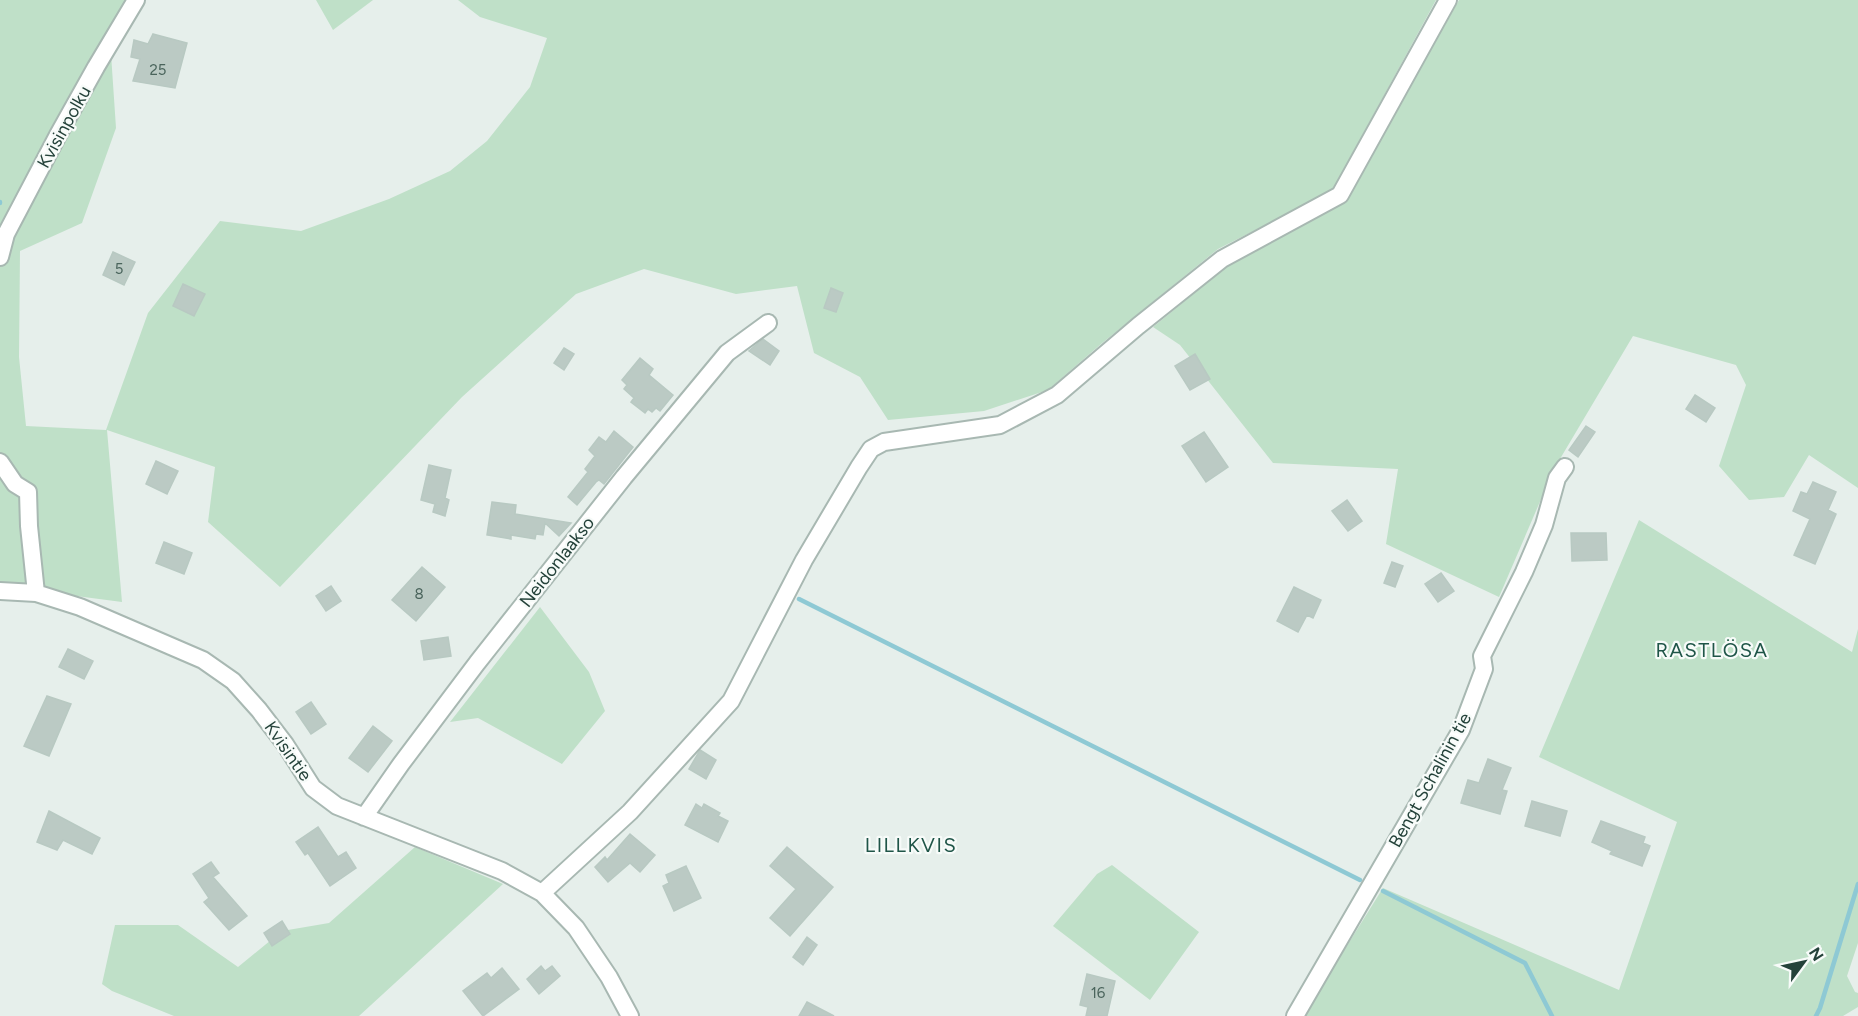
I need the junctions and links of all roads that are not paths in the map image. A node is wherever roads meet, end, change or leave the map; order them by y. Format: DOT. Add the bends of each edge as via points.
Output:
graph roads {
  1 [pos="136,0"];
  2 [pos="1448,0"];
  3 [pos="0,257"];
  4 [pos="768,323"];
  5 [pos="0,462"];
  6 [pos="1565,467"];
  7 [pos="0,591"];
  8 [pos="36,594"];
  9 [pos="364,817"];
  10 [pos="542,893"];
  11 [pos="630,1016"];
  12 [pos="1295,1016"];
  1 -- 3 [label="street, Kvisinpolku" via="53,145 6,234"];
  2 -- 10 [label="street" via="1340,195 1222,259 1057,395 1000,425 884,442 871,449 804,560 731,701 630,812"];
  4 -- 9 [label="street, Neidonlaakso" via="727,353 624,477 477,663"];
  5 -- 8 [label="street" via="15,484 28,492"];
  6 -- 12 [label="street, Bengt Schalinin tie" via="1557,478 1544,525 1524,572 1482,656 1484,669 1461,730"];
  7 -- 8 [label="street, Kvisintie"];
  8 -- 9 [label="street, Kvisintie" via="80,607 203,660 233,681 259,710 313,788 337,806"];
  9 -- 10 [label="street, Kvisintie" via="502,871"];
  10 -- 11 [label="street, Kvisintie" via="576,928"];
}
